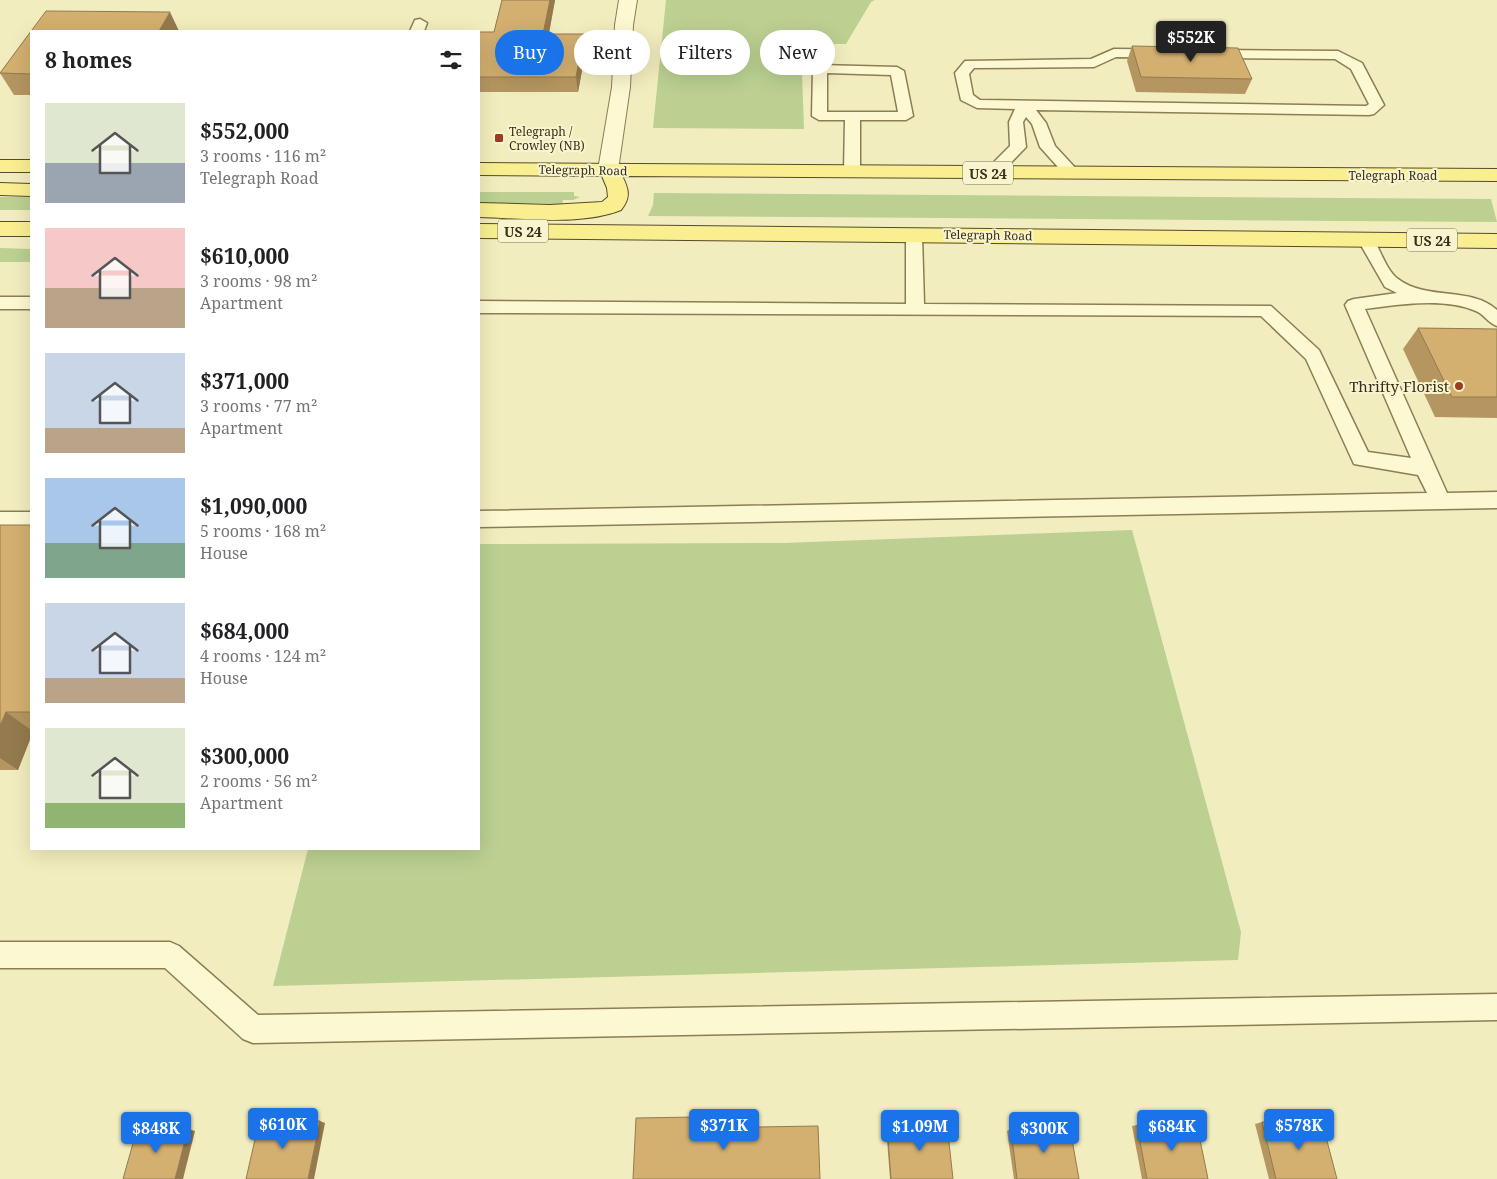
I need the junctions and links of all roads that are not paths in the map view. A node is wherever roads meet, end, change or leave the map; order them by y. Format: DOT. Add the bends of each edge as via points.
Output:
graph roads {
  1 [pos="628,0"];
  2 [pos="1024,105"];
  3 [pos="853,116"];
  4 [pos="0,166"];
  5 [pos="30,166"];
  6 [pos="480,169"];
  7 [pos="608,170"];
  8 [pos="852,172"];
  9 [pos="992,173"];
  10 [pos="1072,173"];
  11 [pos="1497,175"];
  12 [pos="0,189"];
  13 [pos="30,190"];
  14 [pos="480,210"];
  15 [pos="0,229"];
  16 [pos="30,229"];
  17 [pos="480,231"];
  18 [pos="914,234"];
  19 [pos="1366,240"];
  20 [pos="1497,241"];
  21 [pos="1417,296"];
  22 [pos="0,303"];
  23 [pos="30,303"];
  24 [pos="480,307"];
  25 [pos="915,310"];
  26 [pos="1497,320"];
  27 [pos="1425,468"];
  28 [pos="1497,500"];
  29 [pos="1441,501"];
  30 [pos="480,519"];
  31 [pos="0,520"];
  32 [pos="30,520"];
  33 [pos="0,955"];
  34 [pos="1497,1006"];
  1 -- 7 [label="street" via="621,87"];
  2 -- 2 [label="lane" via="1369,111 1377,105 1357,66 1338,55 1114,53 1094,63 970,64 962,73 966,97 977,104"];
  2 -- 9 [label="lane" via="1016,122 1018,147"];
  2 -- 10 [label="lane" via="1039,123 1048,147"];
  3 -- 3 [label="lane" via="819,116 820,69 897,71 906,116"];
  3 -- 8 [label="lane"];
  4 -- 5 [label="main road"];
  6 -- 7 [label="main road, Telegraph Road / US 24"];
  7 -- 8 [label="main road, Telegraph Road / US 24"];
  7 -- 14 [label="main road" via="618,185 617,200 606,209"];
  8 -- 9 [label="main road, Telegraph Road / US 24"];
  9 -- 10 [label="main road, Telegraph Road / US 24"];
  10 -- 11 [label="main road, Telegraph Road / US 24"];
  12 -- 13 [label="main road"];
  15 -- 16 [label="main road"];
  17 -- 18 [label="main road, Telegraph Road / US 24"];
  18 -- 19 [label="main road, Telegraph Road / US 24"];
  18 -- 25 [label="lane"];
  19 -- 20 [label="main road, Telegraph Road / US 24"];
  19 -- 21 [label="lane" via="1391,283"];
  21 -- 26 [label="lane" via="1482,306"];
  21 -- 27 [label="lane" via="1354,304"];
  22 -- 23 [label="lane"];
  24 -- 25 [label="lane"];
  25 -- 27 [label="lane" via="1265,310 1313,355 1361,459"];
  27 -- 29 [label="lane"];
  28 -- 29 [label="lane"];
  29 -- 30 [label="lane"];
  31 -- 32 [label="lane"];
  33 -- 34 [label="lane" via="170,954 253,1028"];
}
